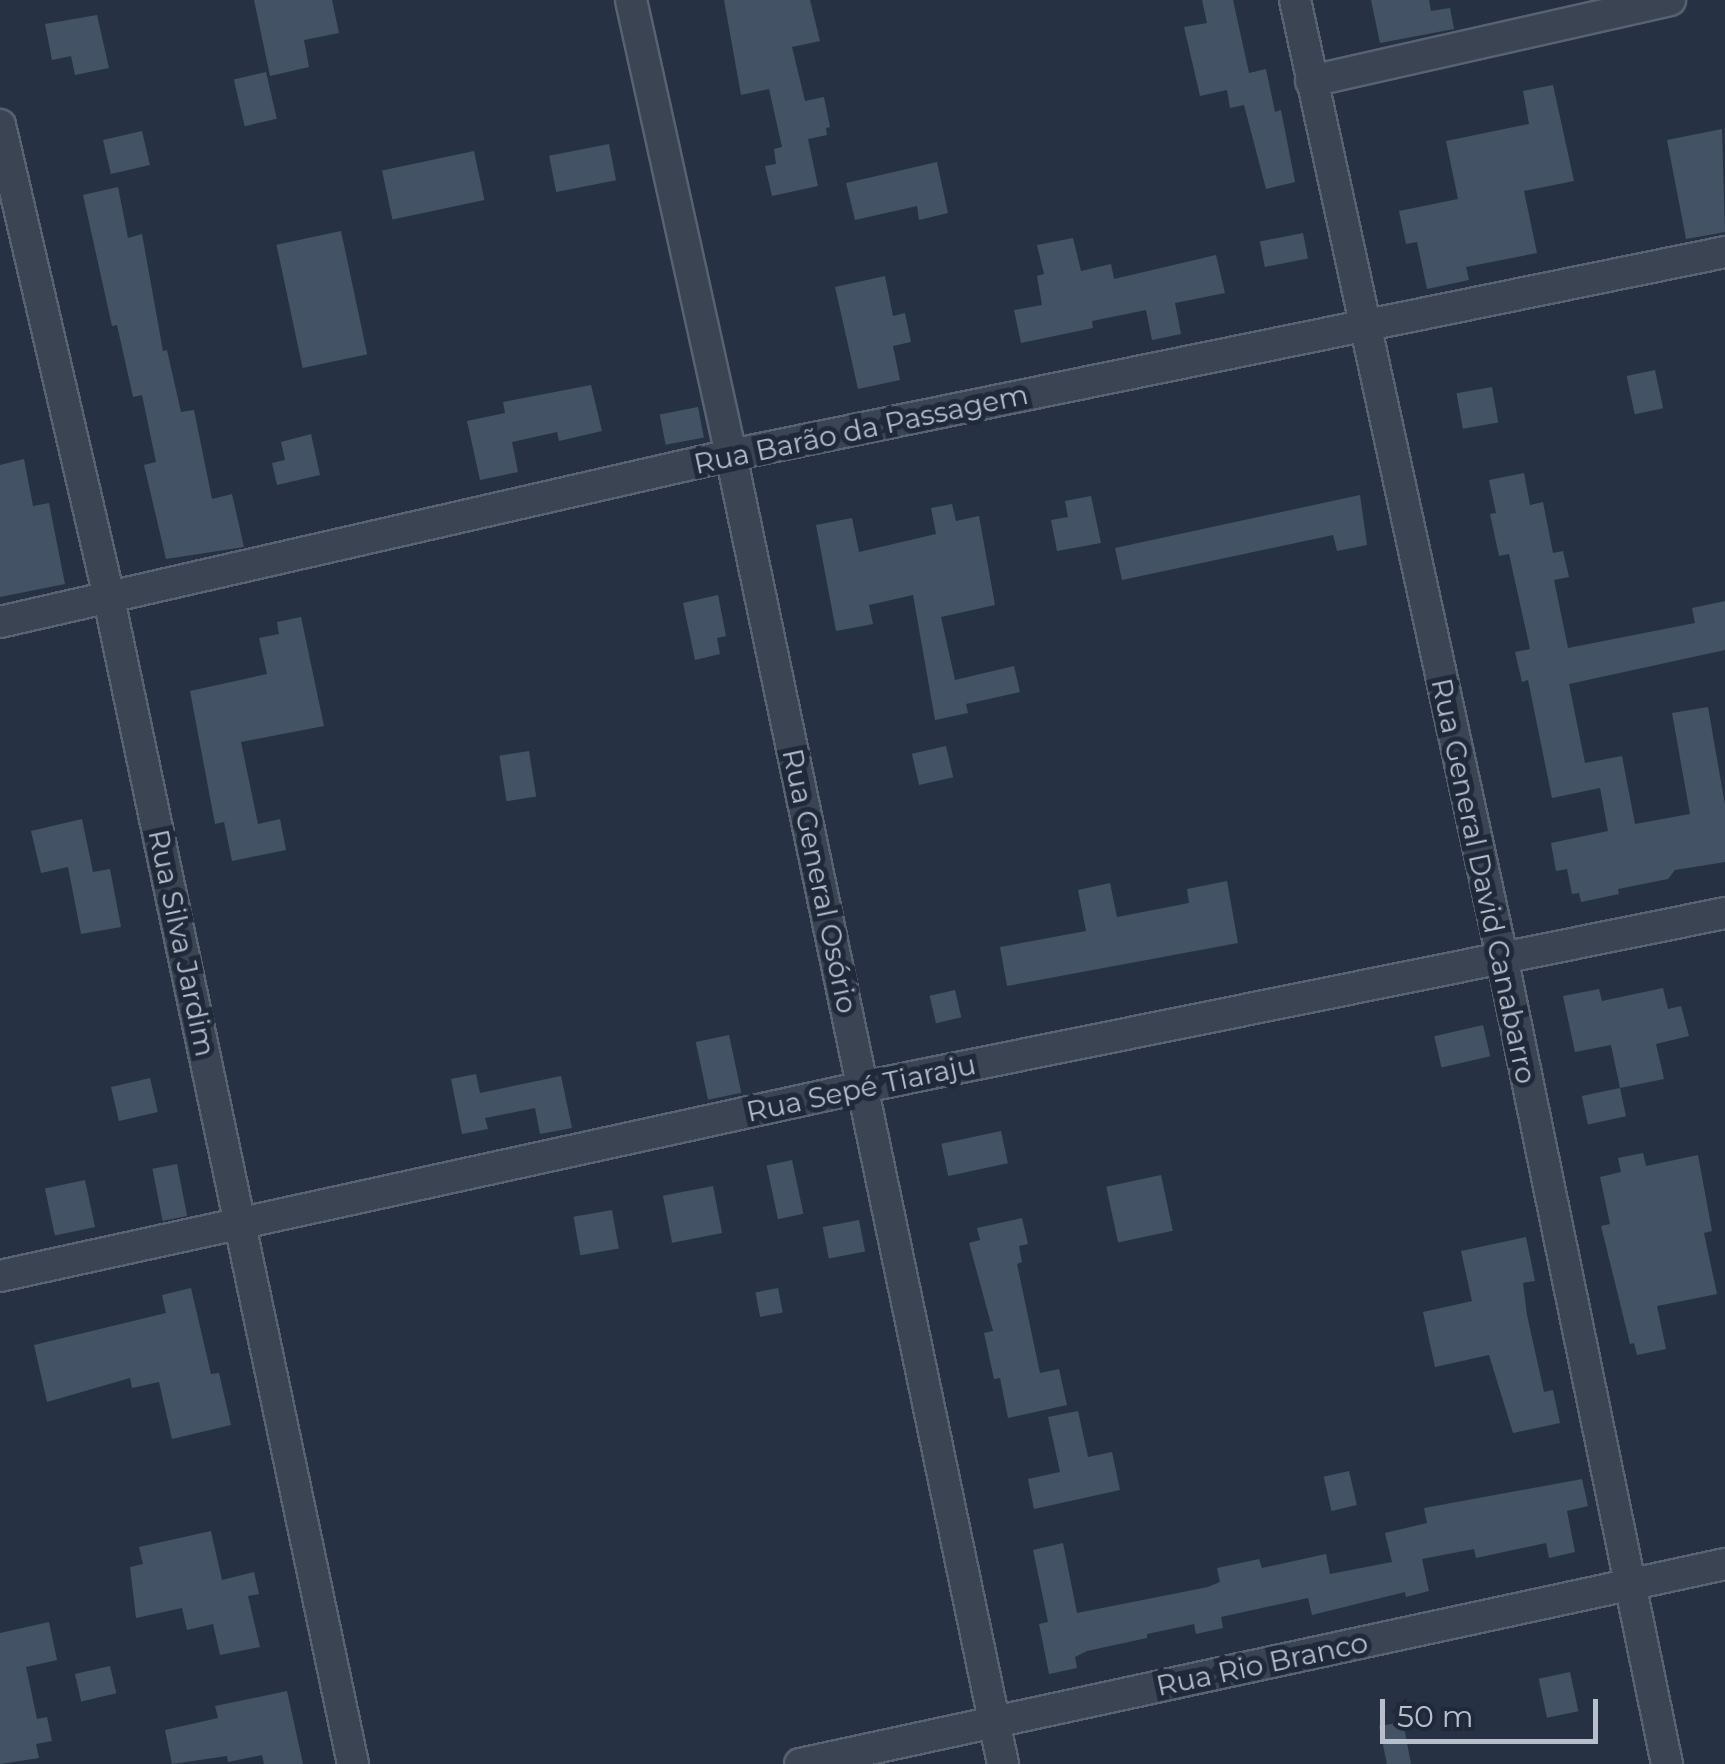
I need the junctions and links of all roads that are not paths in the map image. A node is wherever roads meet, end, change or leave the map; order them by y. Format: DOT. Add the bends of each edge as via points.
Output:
graph roads {
  1 [pos="631,0"];
  2 [pos="1295,0"];
  3 [pos="1670,0"];
  4 [pos="1311,81"];
  5 [pos="0,125"];
  6 [pos="1725,252"];
  7 [pos="1362,324"];
  8 [pos="731,455"];
  9 [pos="109,599"];
  10 [pos="0,622"];
  11 [pos="1725,913"];
  12 [pos="1502,957"];
  13 [pos="863,1086"];
  14 [pos="242,1224"];
  15 [pos="0,1276"];
  16 [pos="1725,1564"];
  17 [pos="1630,1583"];
  18 [pos="995,1724"];
  19 [pos="353,1764"];
  20 [pos="800,1764"];
  21 [pos="1003,1764"];
  22 [pos="1668,1764"];
  1 -- 8 [label="street, Rua General Osório"];
  2 -- 4 [label="street, Rua General David Canabarro"];
  3 -- 4 [label="street"];
  4 -- 7 [label="street, Rua General David Canabarro"];
  5 -- 9 [label="street, Rua Silva Jardim"];
  6 -- 7 [label="street, Rua Barão da Passagem"];
  7 -- 8 [label="street, Rua Barão da Passagem"];
  7 -- 12 [label="street, Rua General David Canabarro"];
  8 -- 9 [label="street, Rua Barão da Passagem"];
  8 -- 13 [label="street, Rua General Osório"];
  9 -- 10 [label="street, Rua Barão da Passagem"];
  9 -- 14 [label="street, Rua Silva Jardim"];
  11 -- 12 [label="street, Rua Sepé Tiaraju"];
  12 -- 13 [label="street, Rua Sepé Tiaraju"];
  12 -- 17 [label="street, Rua General David Canabarro"];
  13 -- 14 [label="street, Rua Sepé Tiaraju"];
  13 -- 18 [label="street, Rua General Osório"];
  14 -- 15 [label="street, Rua Sepé Tiaraju"];
  14 -- 19 [label="street, Rua Silva Jardim"];
  16 -- 17 [label="street, Rua Rio Branco"];
  17 -- 18 [label="street, Rua Rio Branco"];
  17 -- 22 [label="street, Rua General David Canabarro"];
  18 -- 20 [label="street, Rua Rio Branco"];
  18 -- 21 [label="street, Rua General Osório"];
}
